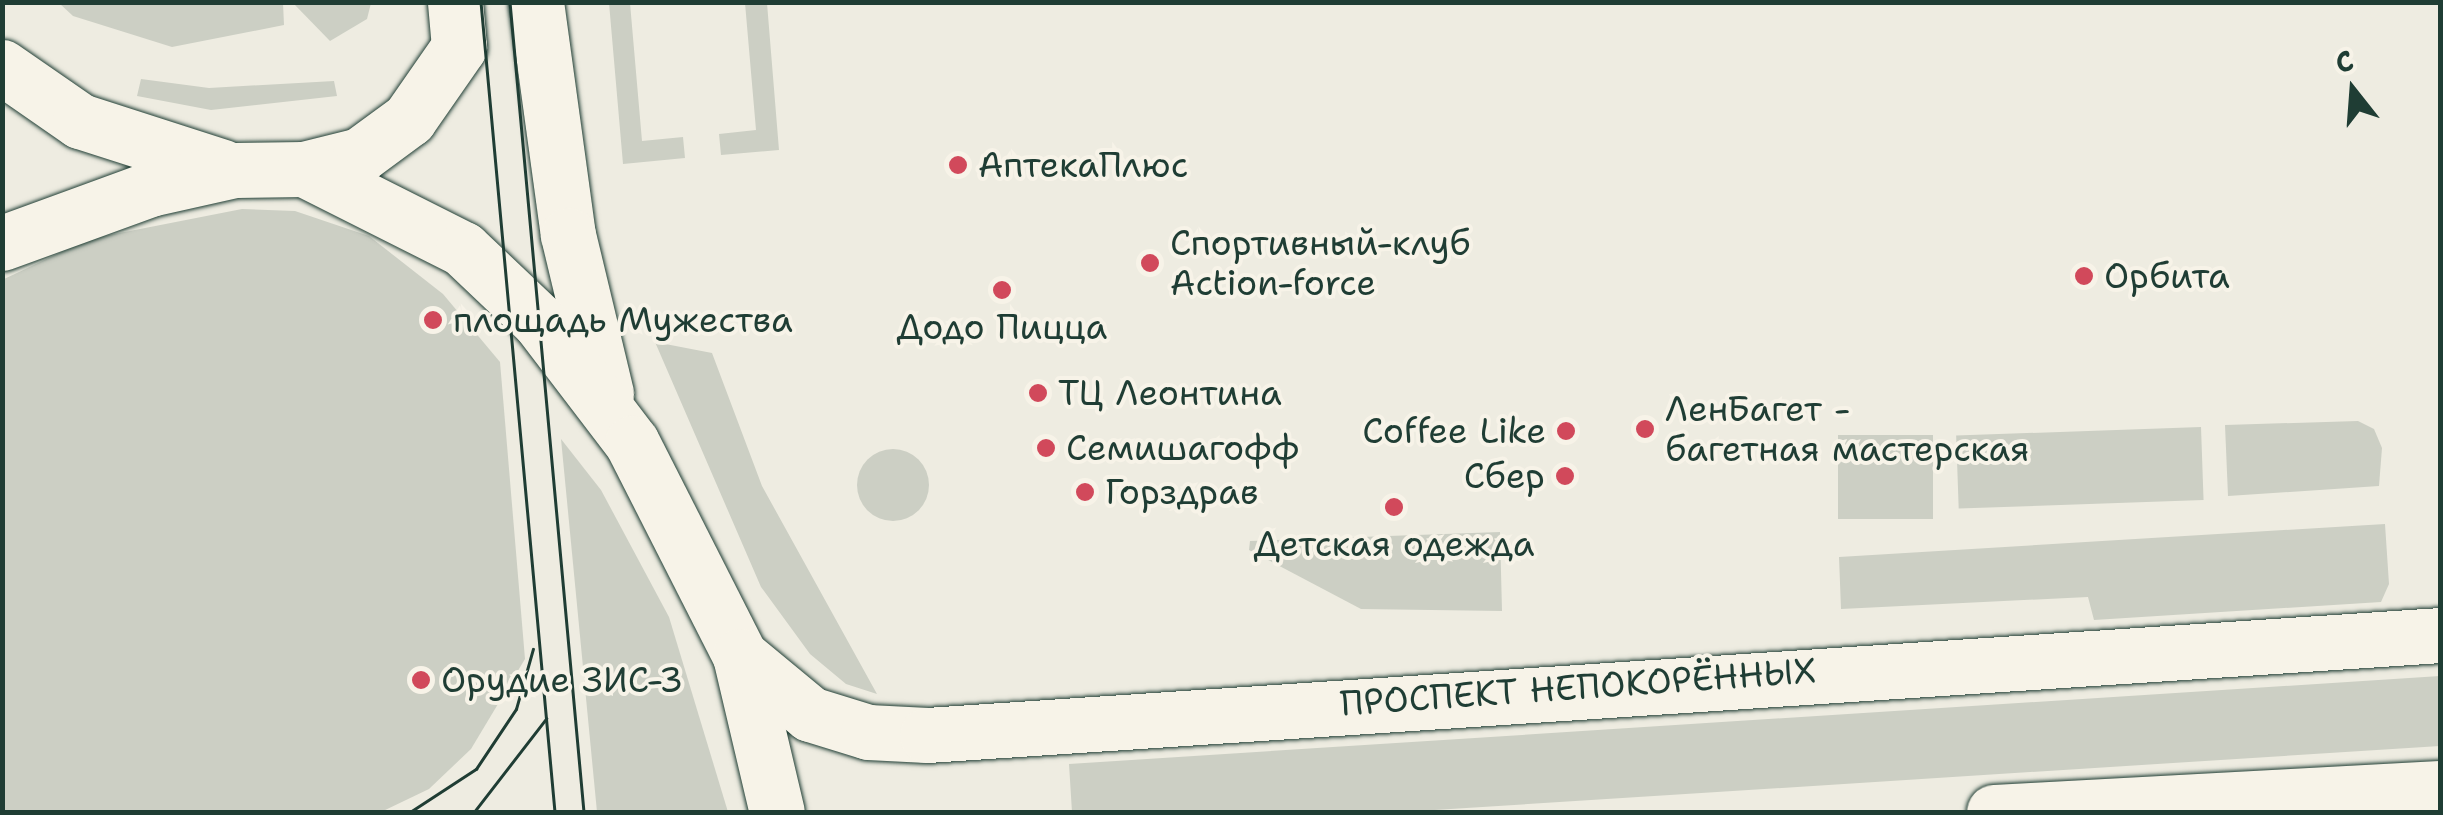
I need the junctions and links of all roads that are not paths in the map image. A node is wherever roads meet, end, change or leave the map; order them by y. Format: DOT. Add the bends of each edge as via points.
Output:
graph roads {
  1 [pos="455,2"];
  2 [pos="536,2"];
  3 [pos="2,66"];
  4 [pos="304,168"];
  5 [pos="236,170"];
  6 [pos="2,243"];
  7 [pos="608,401"];
  8 [pos="2440,636"];
  9 [pos="740,656"];
  10 [pos="2440,788"];
  11 [pos="777,812"];
  12 [pos="1994,812"];
  1 -- 4 [label="main road" via="459,47 409,119 360,155"];
  2 -- 7 [label="main road" via="568,234"];
  3 -- 5 [label="main road" via="80,121"];
  4 -- 5 [label="main road"];
  4 -- 7 [label="main road" via="463,249"];
  5 -- 6 [label="main road" via="132,195"];
  7 -- 9 [label="main road"];
  8 -- 9 [label="main road, ПРОСПЕКТ НЕПОКОРЁННЫХ" via="927,735 868,732 810,714"];
  9 -- 11 [label="main road"];
  10 -- 12 [label="main road"];
}
